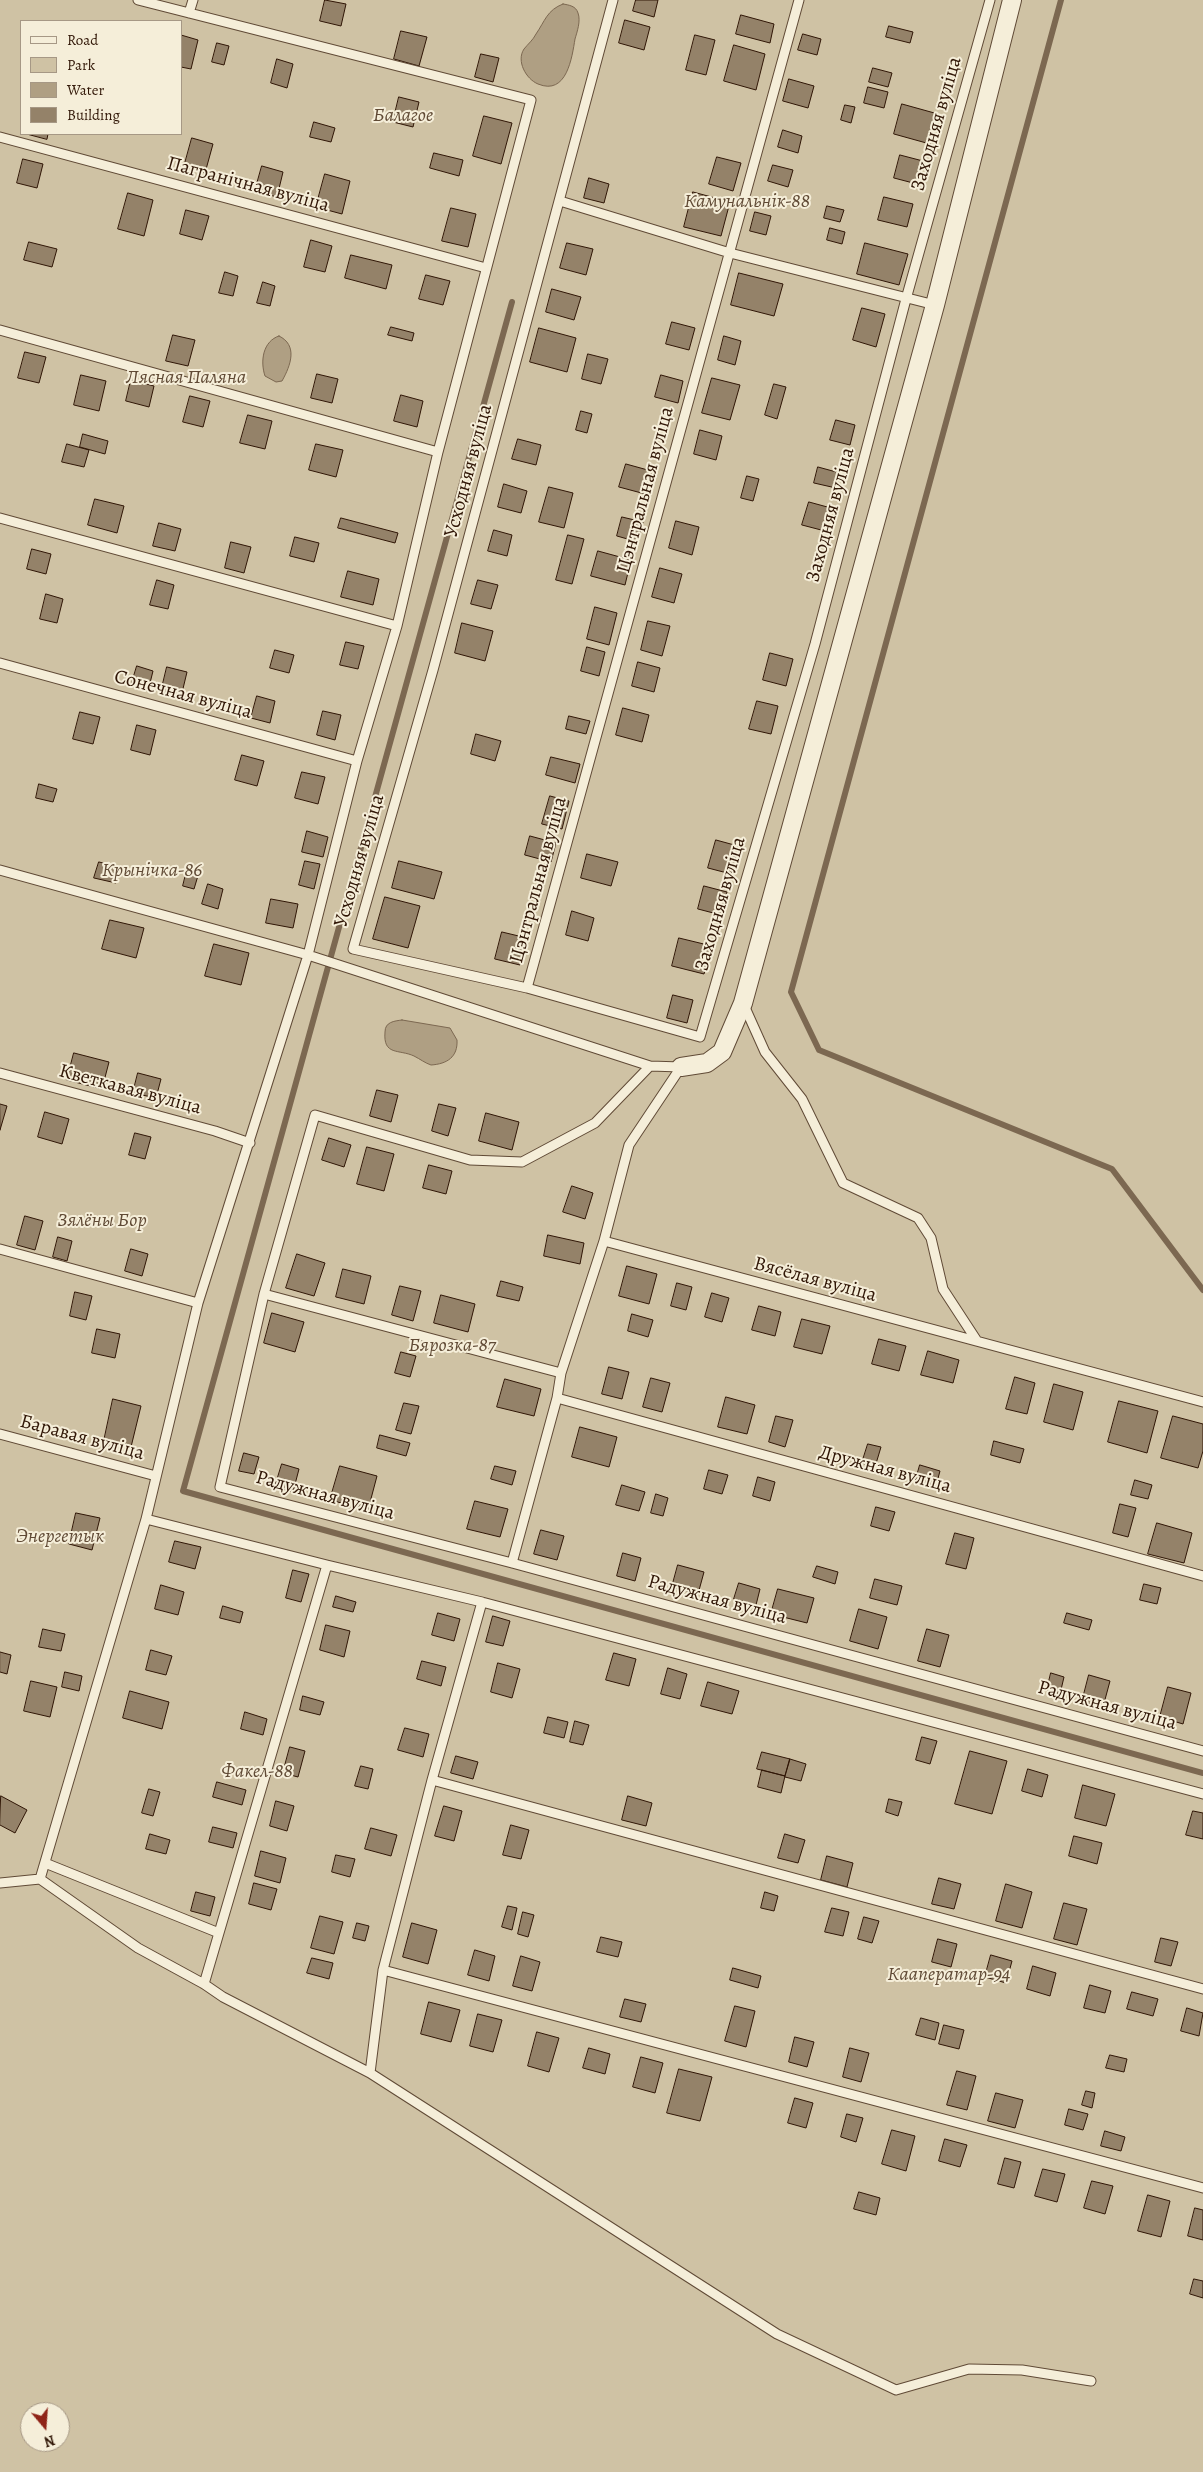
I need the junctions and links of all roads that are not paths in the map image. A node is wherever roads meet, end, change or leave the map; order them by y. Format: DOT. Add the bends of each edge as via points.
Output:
graph roads {
  1 [pos="138,0"];
  2 [pos="193,0"];
  3 [pos="613,0"];
  4 [pos="798,0"];
  5 [pos="990,0"];
  6 [pos="1012,0"];
  7 [pos="189,13"];
  8 [pos="0,137"];
  9 [pos="560,201"];
  10 [pos="730,252"];
  11 [pos="486,268"];
  12 [pos="906,299"];
  13 [pos="935,305"];
  14 [pos="0,330"];
  15 [pos="438,452"];
  16 [pos="0,518"];
  17 [pos="397,626"];
  18 [pos="0,663"];
  19 [pos="357,761"];
  20 [pos="0,870"];
  21 [pos="308,955"];
  22 [pos="527,988"];
  23 [pos="743,1003"];
  24 [pos="650,1066"];
  25 [pos="682,1067"];
  26 [pos="0,1073"];
  27 [pos="250,1143"];
  28 [pos="604,1241"];
  29 [pos="0,1249"];
  30 [pos="264,1294"];
  31 [pos="198,1303"];
  32 [pos="977,1342"];
  33 [pos="561,1372"];
  34 [pos="557,1398"];
  35 [pos="1203,1402"];
  36 [pos="0,1434"];
  37 [pos="156,1476"];
  38 [pos="146,1519"];
  39 [pos="512,1563"];
  40 [pos="327,1565"];
  41 [pos="1203,1576"];
  42 [pos="482,1602"];
  43 [pos="1203,1750"];
  44 [pos="432,1780"];
  45 [pos="1203,1794"];
  46 [pos="45,1863"];
  47 [pos="40,1879"];
  48 [pos="0,1883"];
  49 [pos="219,1933"];
  50 [pos="383,1970"];
  51 [pos="204,1984"];
  52 [pos="1203,1989"];
  53 [pos="370,2073"];
  54 [pos="1203,2188"];
  55 [pos="1091,2381"];
  1 -- 7 [label="lane"];
  2 -- 7 [label="lane"];
  3 -- 9 [label="lane, Усходняя вуліца"];
  4 -- 10 [label="lane, Цэнтральная вуліца"];
  5 -- 12 [label="lane, Заходняя вуліца"];
  6 -- 13 [label="street"];
  7 -- 11 [label="lane" via="531,100"];
  8 -- 11 [label="lane, Пагранічная вуліца"];
  9 -- 10 [label="lane"];
  9 -- 22 [label="lane, Усходняя вуліца" via="433,670 353,949"];
  10 -- 12 [label="lane"];
  10 -- 22 [label="lane, Цэнтральная вуліца"];
  11 -- 15 [label="lane"];
  12 -- 13 [label="lane"];
  12 -- 22 [label="lane, Заходняя вуліца" via="815,644 700,1037"];
  13 -- 23 [label="street"];
  14 -- 15 [label="lane"];
  15 -- 17 [label="lane"];
  16 -- 17 [label="lane"];
  17 -- 19 [label="lane"];
  18 -- 19 [label="lane, Сонечная вуліца"];
  19 -- 21 [label="lane"];
  20 -- 21 [label="lane"];
  21 -- 24 [label="lane"];
  21 -- 27 [label="lane"];
  23 -- 25 [label="street" via="722,1052 707,1063"];
  23 -- 32 [label="lane" via="765,1052 802,1099 842,1183 918,1218 931,1238 944,1290"];
  24 -- 25 [label="lane"];
  24 -- 30 [label="lane" via="595,1123 522,1162 470,1160 315,1115"];
  25 -- 28 [label="lane" via="629,1145"];
  26 -- 27 [label="lane, Кветкавая вуліца"];
  27 -- 31 [label="lane"];
  28 -- 32 [label="lane, Вясёлая вуліца"];
  28 -- 33 [label="lane"];
  29 -- 31 [label="lane"];
  30 -- 33 [label="lane"];
  30 -- 39 [label="lane, Радужная вуліца" via="220,1487"];
  31 -- 37 [label="lane"];
  32 -- 35 [label="lane, Вясёлая вуліца"];
  33 -- 34 [label="lane"];
  34 -- 39 [label="lane"];
  34 -- 41 [label="lane, Дружная вуліца"];
  36 -- 37 [label="lane, Баравая вуліца"];
  37 -- 38 [label="lane"];
  38 -- 40 [label="lane"];
  38 -- 46 [label="lane"];
  39 -- 43 [label="lane, Радужная вуліца"];
  40 -- 42 [label="lane"];
  40 -- 49 [label="lane"];
  42 -- 44 [label="lane"];
  42 -- 45 [label="lane"];
  44 -- 50 [label="lane"];
  44 -- 52 [label="lane"];
  46 -- 47 [label="lane"];
  46 -- 49 [label="lane"];
  47 -- 48 [label="lane"];
  47 -- 51 [label="lane" via="138,1948"];
  49 -- 51 [label="lane"];
  50 -- 53 [label="lane"];
  50 -- 54 [label="lane"];
  51 -- 53 [label="lane"];
  53 -- 55 [label="lane" via="777,2334 896,2390 969,2369 1022,2370"];
}
